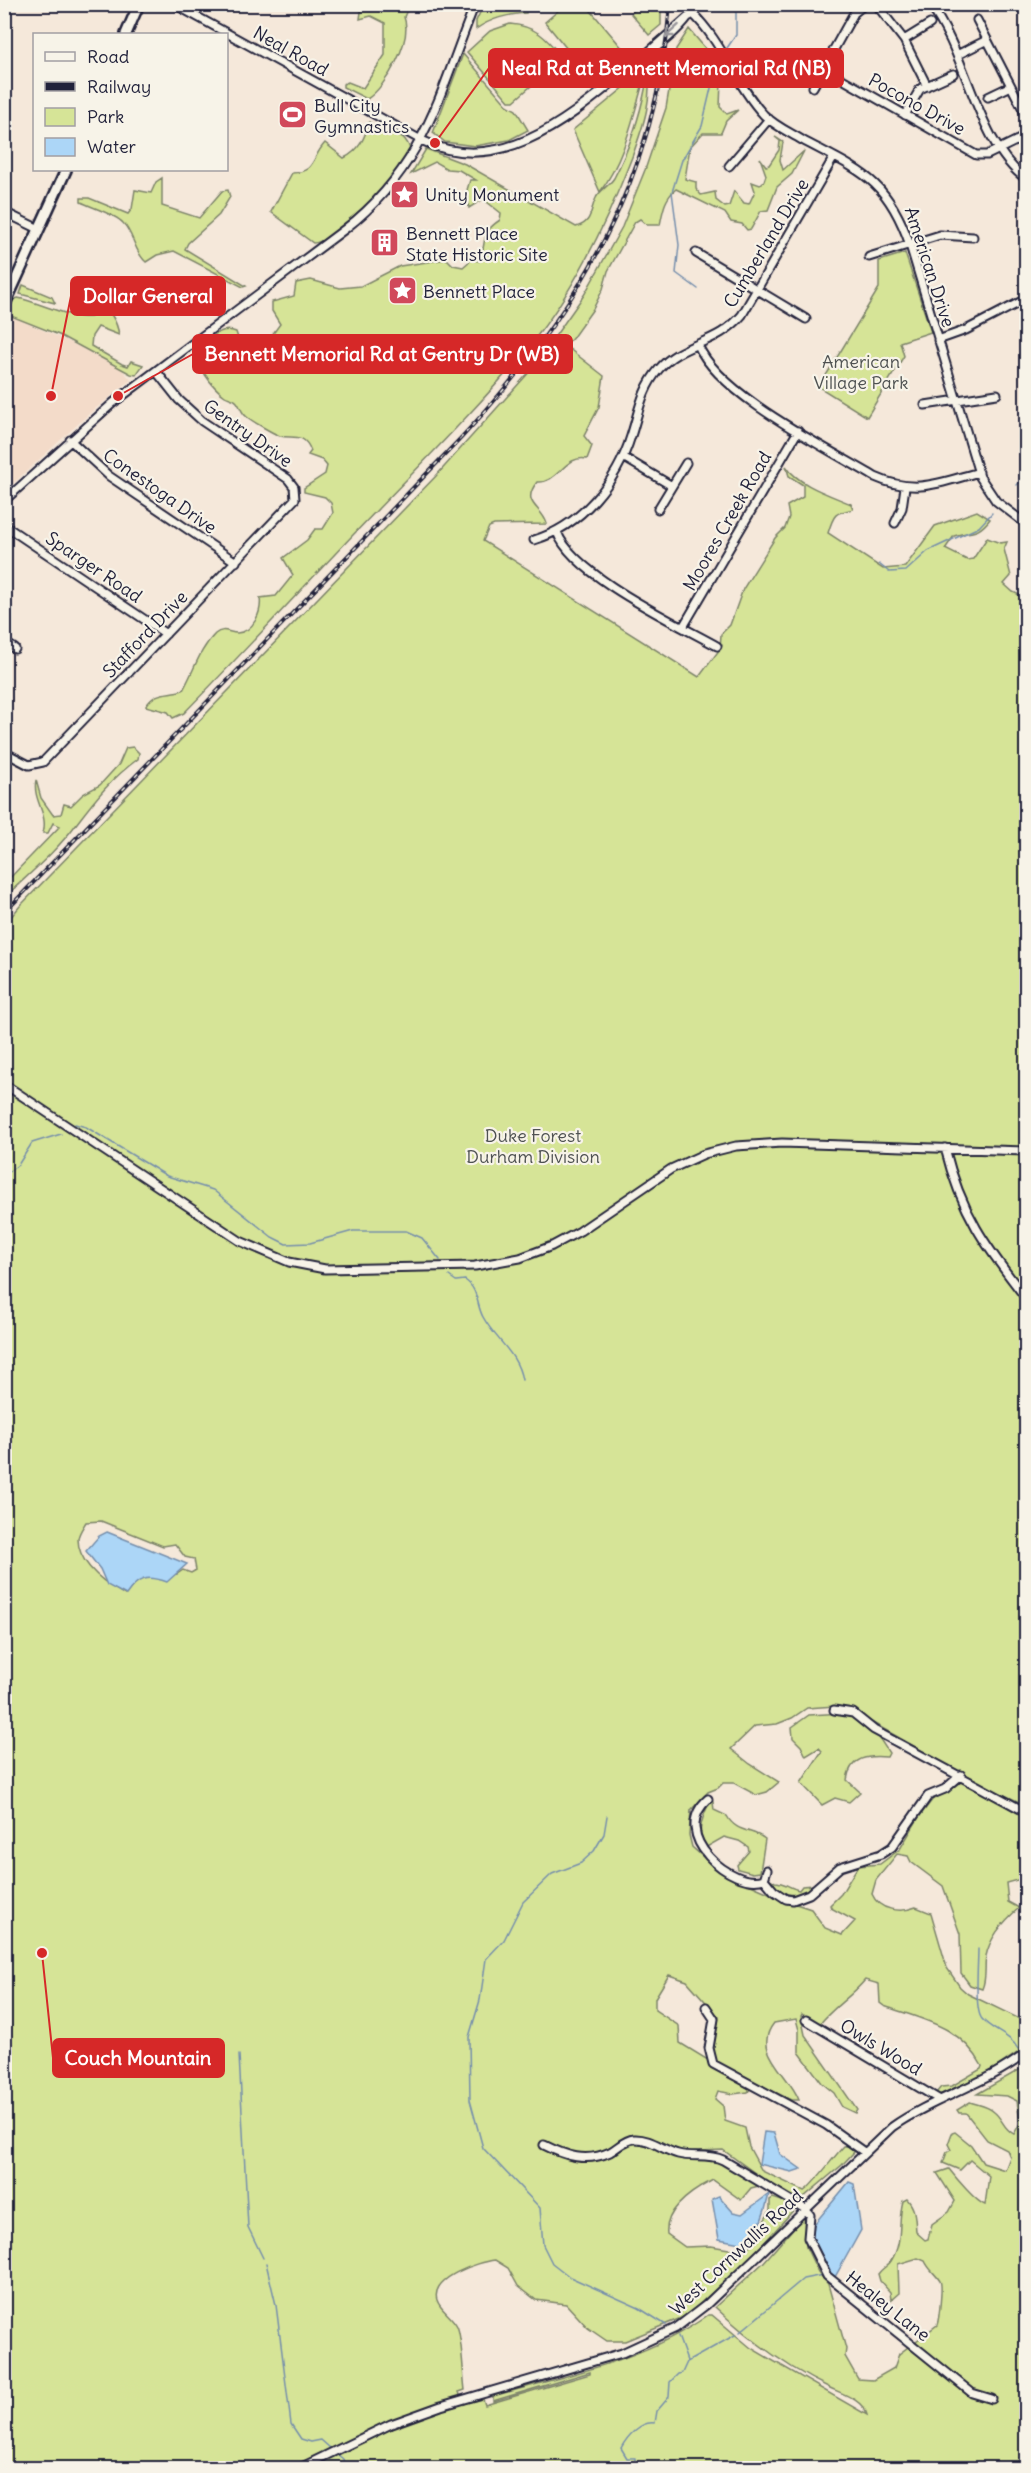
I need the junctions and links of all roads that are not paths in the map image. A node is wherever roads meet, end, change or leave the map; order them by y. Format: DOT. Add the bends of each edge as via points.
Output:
graph roads {
  1 [pos="139,4"];
  2 [pos="174,4"];
  3 [pos="475,4"];
  4 [pos="699,4"];
  5 [pos="865,4"];
  6 [pos="876,4"];
  7 [pos="928,4"];
  8 [pos="690,15"];
  9 [pos="977,20"];
  10 [pos="930,24"];
  11 [pos="126,33"];
  12 [pos="227,33"];
  13 [pos="228,34"];
  14 [pos="904,40"];
  15 [pos="987,40"];
  16 [pos="957,55"];
  17 [pos="823,68"];
  18 [pos="953,74"];
  19 [pos="927,86"];
  20 [pos="1011,86"];
  21 [pos="813,87"];
  22 [pos="988,97"];
  23 [pos="905,115"];
  24 [pos="1026,115"];
  25 [pos="769,119"];
  26 [pos="1026,136"];
  27 [pos="421,140"];
  28 [pos="999,149"];
  29 [pos="834,157"];
  30 [pos="729,166"];
  31 [pos="66,171"];
  32 [pos="1026,178"];
  33 [pos="4,212"];
  34 [pos="39,229"];
  35 [pos="973,237"];
  36 [pos="910,244"];
  37 [pos="696,253"];
  38 [pos="868,257"];
  39 [pos="758,290"];
  40 [pos="1026,300"];
  41 [pos="4,306"];
  42 [pos="806,319"];
  43 [pos="939,340"];
  44 [pos="698,345"];
  45 [pos="156,371"];
  46 [pos="997,394"];
  47 [pos="957,400"];
  48 [pos="925,405"];
  49 [pos="798,431"];
  50 [pos="70,440"];
  51 [pos="623,457"];
  52 [pos="686,463"];
  53 [pos="979,472"];
  54 [pos="672,486"];
  55 [pos="905,487"];
  56 [pos="296,495"];
  57 [pos="4,501"];
  58 [pos="658,509"];
  59 [pos="895,523"];
  60 [pos="1026,524"];
  61 [pos="4,525"];
  62 [pos="557,532"];
  63 [pos="534,540"];
  64 [pos="236,562"];
  65 [pos="683,627"];
  66 [pos="166,634"];
  67 [pos="4,642"];
  68 [pos="717,646"];
  69 [pos="15,649"];
  70 [pos="4,752"];
  71 [pos="4,1084"];
  72 [pos="945,1148"];
  73 [pos="1026,1151"];
  74 [pos="1026,1298"];
  75 [pos="834,1710"];
  76 [pos="961,1775"];
  77 [pos="708,1799"];
  78 [pos="1026,1812"];
  79 [pos="767,1870"];
  80 [pos="764,1879"];
  81 [pos="706,2007"];
  82 [pos="806,2020"];
  83 [pos="1026,2053"];
  84 [pos="940,2100"];
  85 [pos="544,2145"];
  86 [pos="864,2152"];
  87 [pos="805,2209"];
  88 [pos="992,2399"];
  89 [pos="300,2469"];
  1 -- 11 [label="main road"];
  2 -- 12 [label="street, Neal Road"];
  3 -- 27 [label="street"];
  4 -- 8 [label="street, Neal Road"];
  5 -- 17 [label="street" via="854,13"];
  6 -- 14 [label="street"];
  7 -- 16 [label="street"];
  8 -- 25 [label="street, American Drive"];
  8 -- 27 [label="street, Neal Road" via="559,122 510,148 466,153"];
  9 -- 15 [label="street"];
  10 -- 14 [label="street"];
  13 -- 27 [label="street, Neal Road"];
  14 -- 19 [label="street"];
  15 -- 16 [label="street"];
  15 -- 20 [label="street"];
  16 -- 28 [label="street"];
  17 -- 21 [label="street"];
  17 -- 23 [label="street, Pocono Drive"];
  18 -- 19 [label="street"];
  19 -- 23 [label="street" via="916,93"];
  20 -- 22 [label="street"];
  20 -- 24 [label="street"];
  23 -- 28 [label="street, Pocono Drive" via="976,155"];
  25 -- 29 [label="street, American Drive"];
  25 -- 30 [label="street"];
  26 -- 28 [label="street, Pocono Drive"];
  27 -- 45 [label="street" via="400,176 368,211"];
  28 -- 32 [label="street"];
  29 -- 36 [label="street, American Drive" via="868,177 891,200"];
  29 -- 39 [label="street, Cumberland Drive"];
  31 -- 34 [label="main road"];
  33 -- 34 [label="street"];
  34 -- 41 [label="main road"];
  35 -- 36 [label="street" via="947,235"];
  36 -- 38 [label="street"];
  36 -- 43 [label="street, American Drive"];
  37 -- 39 [label="street"];
  39 -- 42 [label="street"];
  39 -- 44 [label="street, Cumberland Drive" via="734,325"];
  40 -- 43 [label="street"];
  43 -- 47 [label="street, American Drive"];
  44 -- 49 [label="street" via="718,376"];
  44 -- 51 [label="street, Cumberland Drive" via="672,357 653,377 640,398"];
  45 -- 50 [label="street"];
  45 -- 56 [label="street, Gentry Drive" via="190,411 283,475"];
  46 -- 47 [label="street"];
  47 -- 48 [label="street"];
  47 -- 53 [label="street, American Drive"];
  49 -- 55 [label="street" via="875,477"];
  49 -- 65 [label="street, Moores Creek Road"];
  50 -- 57 [label="street"];
  50 -- 64 [label="street, Conestoga Drive" via="109,476"];
  51 -- 54 [label="street"];
  51 -- 62 [label="street, Cumberland Drive" via="599,495"];
  52 -- 54 [label="street"];
  53 -- 55 [label="street" via="934,485"];
  53 -- 60 [label="street, American Drive" via="992,497"];
  54 -- 58 [label="street"];
  55 -- 59 [label="street"];
  56 -- 64 [label="street, Stafford Drive"];
  61 -- 66 [label="street, Sparger Road"];
  62 -- 63 [label="street, Cumberland Drive"];
  62 -- 65 [label="street" via="589,571"];
  64 -- 66 [label="street, Stafford Drive"];
  65 -- 68 [label="street"];
  66 -- 70 [label="street, Stafford Drive" via="43,762 29,765"];
  67 -- 69 [label="street"];
  71 -- 72 [label="street" via="240,1241 288,1262 324,1269 475,1266 520,1258 580,1231 671,1169 725,1148 782,1143"];
  72 -- 73 [label="street"];
  72 -- 74 [label="street" via="972,1226"];
  75 -- 76 [label="street" via="853,1713 874,1730"];
  76 -- 78 [label="street"];
  76 -- 80 [label="street" via="945,1789 928,1796 891,1847 840,1867 809,1894 786,1899"];
  77 -- 80 [label="street" via="699,1806 696,1821 695,1837 700,1848 716,1863 748,1881"];
  79 -- 80 [label="street"];
  81 -- 86 [label="street" via="714,2019 710,2059 722,2071 816,2119"];
  82 -- 84 [label="street, Owls Wood"];
  83 -- 84 [label="street, West Cornwallis Road" via="987,2079"];
  84 -- 86 [label="street, West Cornwallis Road" via="903,2120"];
  85 -- 87 [label="street" via="562,2155 592,2157 639,2139 680,2155 711,2156"];
  86 -- 87 [label="street, West Cornwallis Road"];
  87 -- 88 [label="street, Healey Lane" via="810,2215 808,2238 827,2276 972,2393"];
  87 -- 89 [label="street, West Cornwallis Road" via="706,2305 665,2334 622,2353 391,2424"];
}
